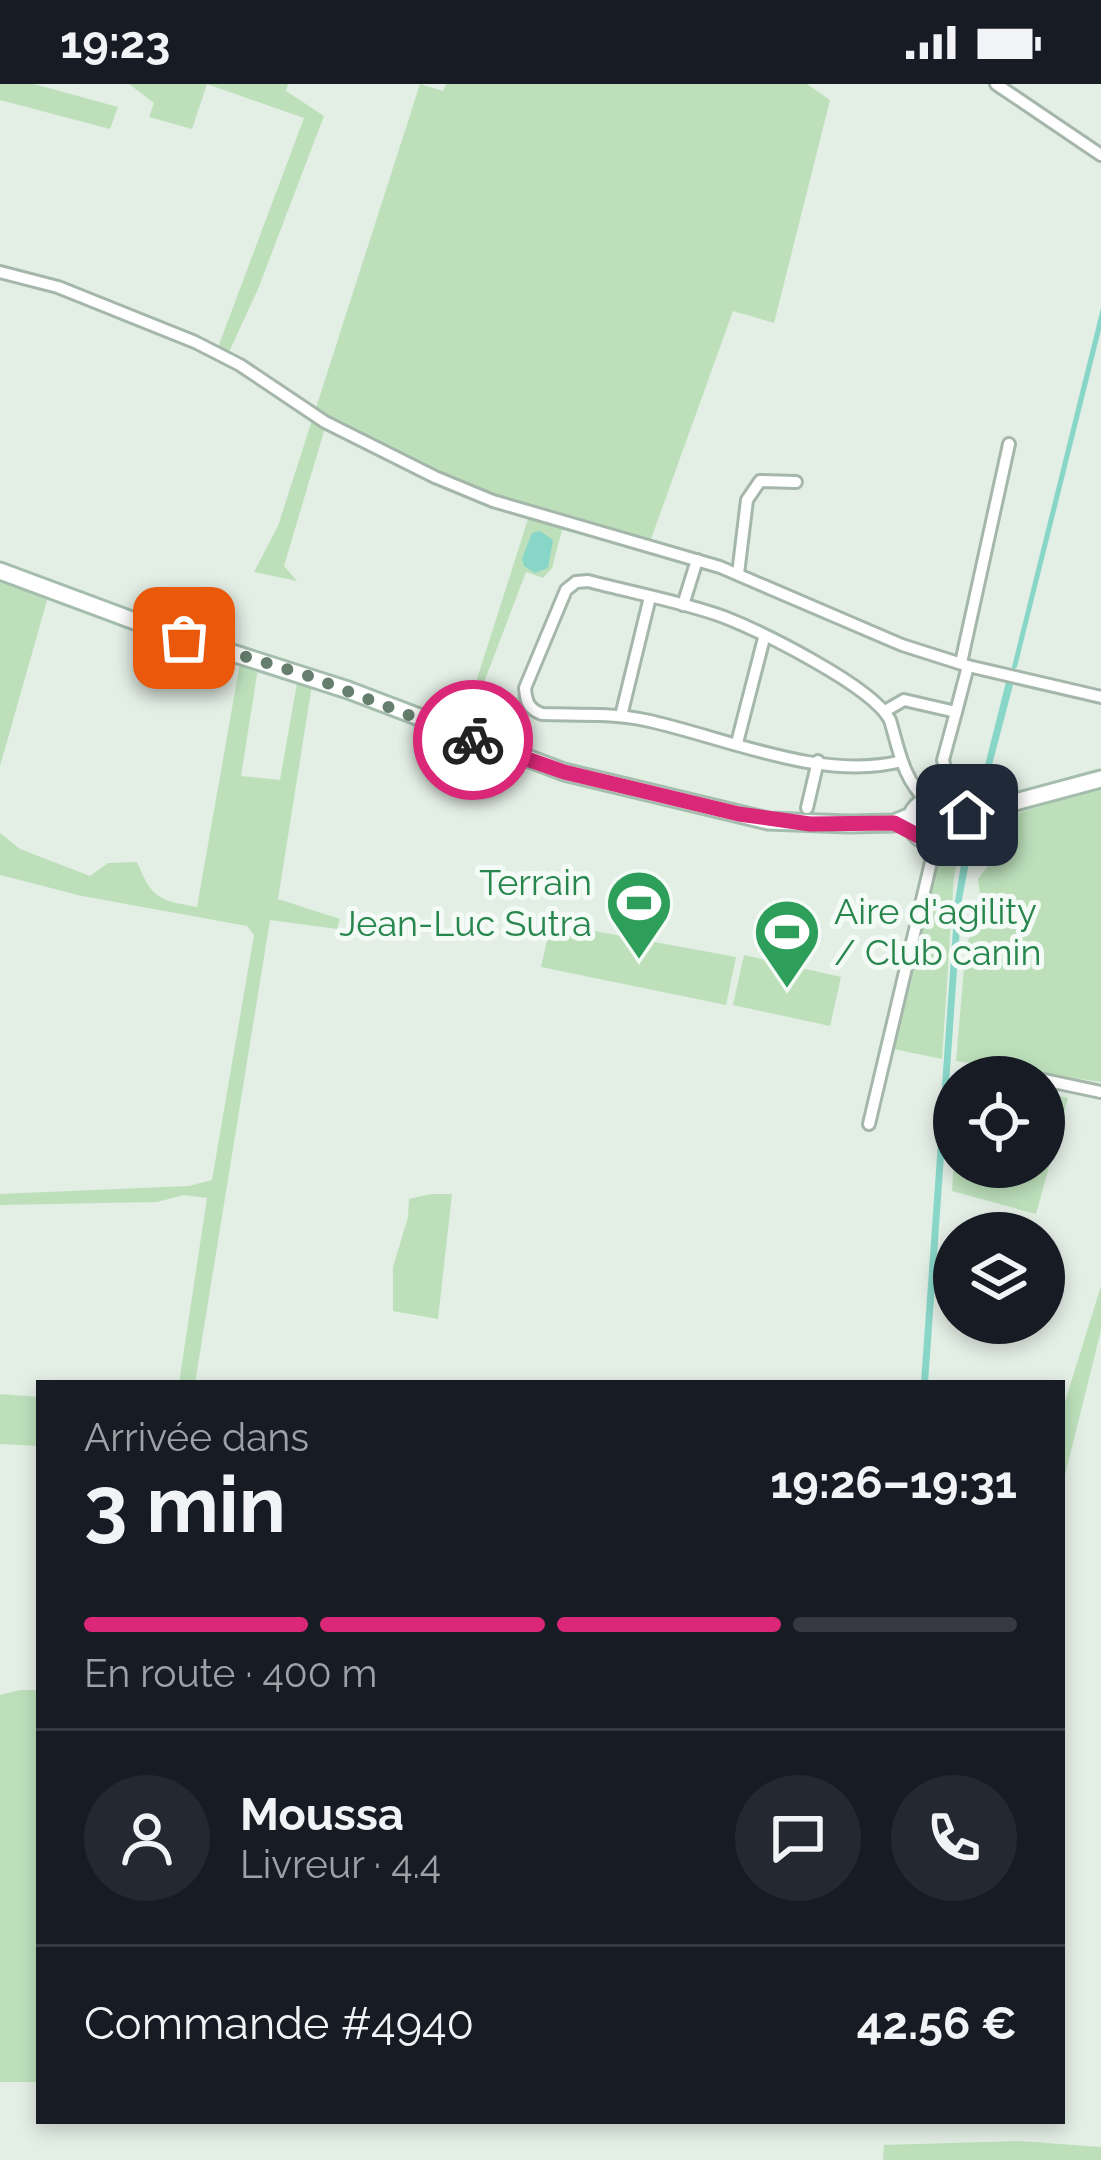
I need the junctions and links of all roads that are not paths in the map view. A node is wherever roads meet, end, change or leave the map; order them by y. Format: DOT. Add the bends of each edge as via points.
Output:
graph roads {
  1 [pos="996,84"];
  2 [pos="1101,155"];
  3 [pos="0,272"];
  4 [pos="1010,444"];
  5 [pos="796,482"];
  6 [pos="698,560"];
  7 [pos="0,571"];
  8 [pos="738,574"];
  9 [pos="650,597"];
  10 [pos="683,605"];
  11 [pos="764,638"];
  12 [pos="965,664"];
  13 [pos="1101,697"];
  14 [pos="886,712"];
  15 [pos="956,712"];
  16 [pos="621,716"];
  17 [pos="737,743"];
  18 [pos="818,761"];
  19 [pos="902,761"];
  20 [pos="945,768"];
  21 [pos="1101,779"];
  22 [pos="807,808"];
  23 [pos="964,816"];
  24 [pos="919,823"];
  25 [pos="1065,1084"];
  26 [pos="1101,1092"];
  27 [pos="869,1124"];
  1 -- 2 [label="street"];
  3 -- 6 [label="street" via="195,342 325,422 454,485"];
  4 -- 12 [label="street"];
  5 -- 8 [label="street" via="760,481 747,500"];
  6 -- 8 [label="street"];
  6 -- 10 [label="street"];
  7 -- 24 [label="main road" via="564,772 768,820"];
  8 -- 12 [label="street"];
  9 -- 10 [label="street"];
  9 -- 16 [label="street"];
  9 -- 16 [label="street" via="576,582 525,688 526,702 542,714"];
  10 -- 11 [label="street"];
  11 -- 14 [label="street" via="861,688"];
  11 -- 17 [label="street"];
  12 -- 13 [label="street"];
  12 -- 15 [label="street"];
  14 -- 15 [label="street" via="904,700"];
  14 -- 19 [label="street"];
  15 -- 20 [label="street"];
  16 -- 17 [label="street"];
  17 -- 18 [label="street"];
  18 -- 19 [label="street" via="876,768"];
  18 -- 22 [label="street"];
  19 -- 24 [label="street"];
  21 -- 23 [label="main road"];
  23 -- 24 [label="main road" via="944,806"];
  23 -- 24 [label="main road" via="946,834"];
  24 -- 27 [label="street"];
  25 -- 26 [label="street"];
}
